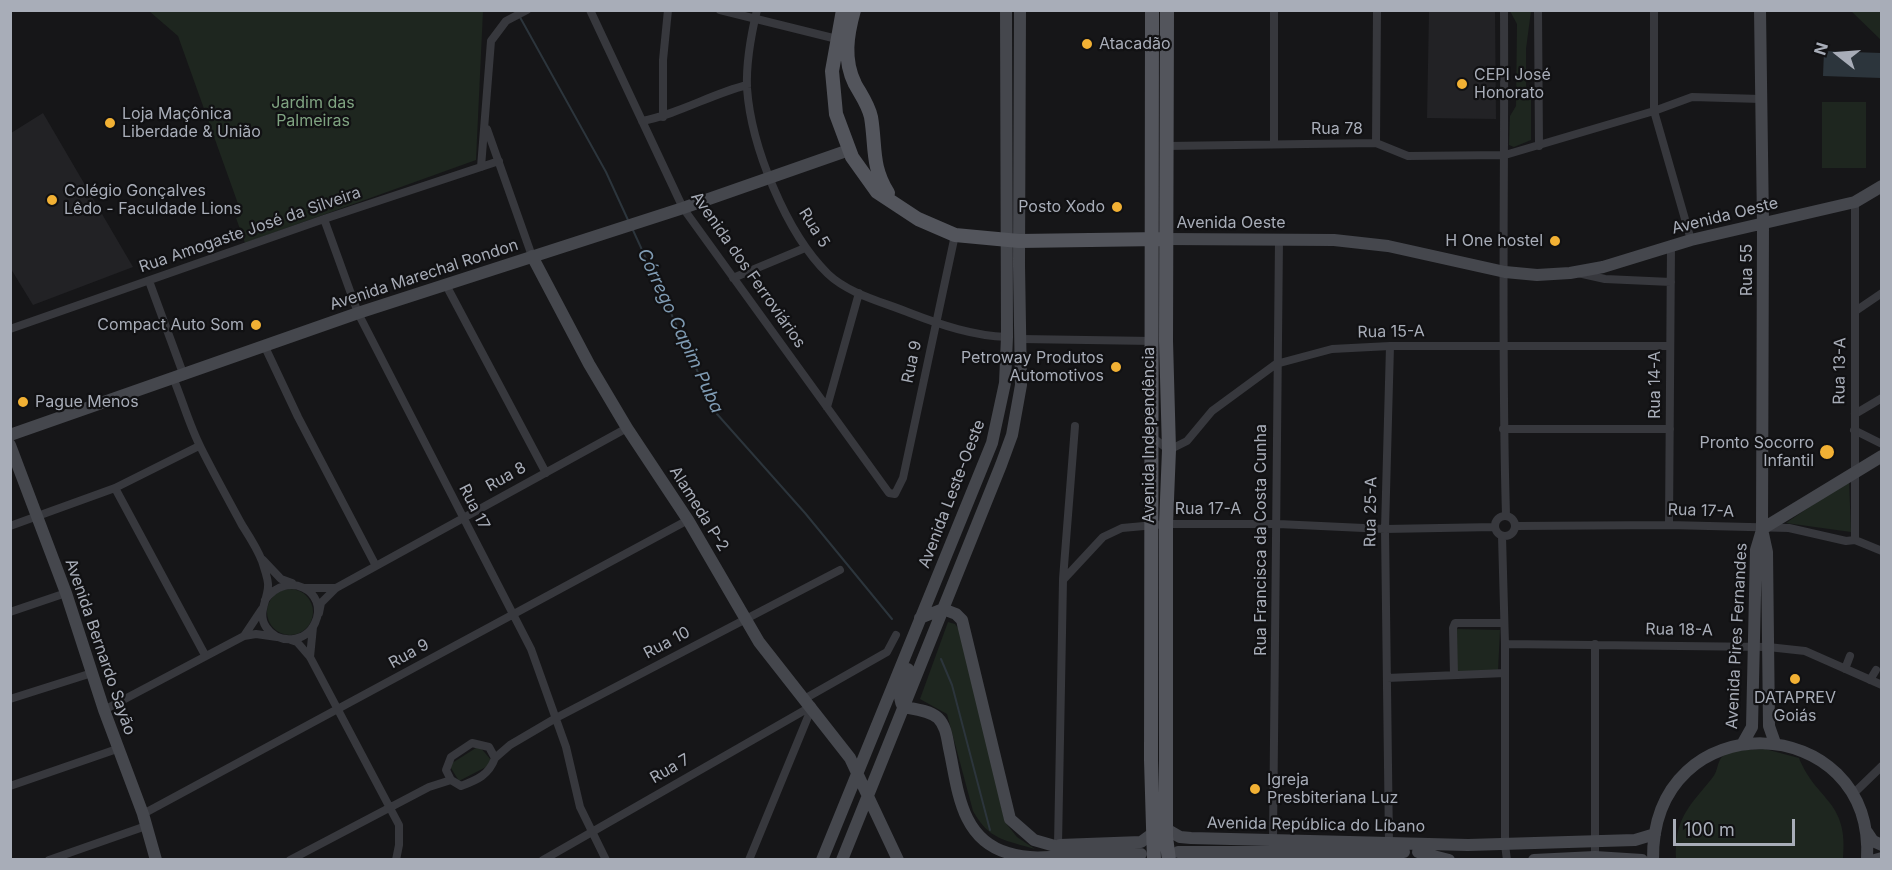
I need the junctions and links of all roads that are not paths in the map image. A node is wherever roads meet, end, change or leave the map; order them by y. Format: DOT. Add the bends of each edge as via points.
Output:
graph roads {
  1 [pos="527,10"];
  2 [pos="590,10"];
  3 [pos="668,10"];
  4 [pos="720,10"];
  5 [pos="843,10"];
  6 [pos="854,10"];
  7 [pos="1005,10"];
  8 [pos="1020,10"];
  9 [pos="1152,10"];
  10 [pos="1167,10"];
  11 [pos="1274,10"];
  12 [pos="1377,10"];
  13 [pos="1504,10"];
  14 [pos="1538,10"];
  15 [pos="1654,10"];
  16 [pos="1760,10"];
  17 [pos="756,14"];
  18 [pos="837,39"];
  19 [pos="747,85"];
  20 [pos="857,89"];
  21 [pos="834,97"];
  22 [pos="1761,99"];
  23 [pos="1653,111"];
  24 [pos="663,117"];
  25 [pos="642,122"];
  26 [pos="485,123"];
  27 [pos="871,130"];
  28 [pos="1274,144"];
  29 [pos="1376,144"];
  30 [pos="1167,146"];
  31 [pos="1539,146"];
  32 [pos="849,150"];
  33 [pos="1505,155"];
  34 [pos="499,161"];
  35 [pos="481,167"];
  36 [pos="767,177"];
  37 [pos="1881,186"];
  38 [pos="893,201"];
  39 [pos="1855,201"];
  40 [pos="683,208"];
  41 [pos="324,219"];
  42 [pos="1763,224"];
  43 [pos="955,235"];
  44 [pos="1160,239"];
  45 [pos="1013,240"];
  46 [pos="1279,240"];
  47 [pos="1691,240"];
  48 [pos="1671,246"];
  49 [pos="805,248"];
  50 [pos="532,256"];
  51 [pos="1505,272"];
  52 [pos="1574,273"];
  53 [pos="732,278"];
  54 [pos="149,281"];
  55 [pos="1671,282"];
  56 [pos="446,285"];
  57 [pos="859,293"];
  58 [pos="1881,293"];
  59 [pos="1857,310"];
  60 [pos="358,313"];
  61 [pos="936,323"];
  62 [pos="10,329"];
  63 [pos="1007,337"];
  64 [pos="1020,339"];
  65 [pos="1159,341"];
  66 [pos="1390,346"];
  67 [pos="1670,346"];
  68 [pos="265,347"];
  69 [pos="1502,347"];
  70 [pos="1276,364"];
  71 [pos="179,378"];
  72 [pos="1881,398"];
  73 [pos="827,407"];
  74 [pos="1855,414"];
  75 [pos="1075,426"];
  76 [pos="627,428"];
  77 [pos="1503,429"];
  78 [pos="1670,429"];
  79 [pos="1854,430"];
  80 [pos="10,435"];
  81 [pos="1152,437"];
  82 [pos="1881,444"];
  83 [pos="10,446"];
  84 [pos="199,446"];
  85 [pos="1169,450"];
  86 [pos="1881,456"];
  87 [pos="1853,472"];
  88 [pos="546,473"];
  89 [pos="114,488"];
  90 [pos="895,494"];
  91 [pos="1506,515"];
  92 [pos="38,516"];
  93 [pos="463,518"];
  94 [pos="688,520"];
  95 [pos="1166,524"];
  96 [pos="1278,524"];
  97 [pos="1151,525"];
  98 [pos="1669,525"];
  99 [pos="10,526"];
  100 [pos="1516,526"];
  101 [pos="1495,527"];
  102 [pos="1385,529"];
  103 [pos="1762,529"];
  104 [pos="1502,536"];
  105 [pos="1855,540"];
  106 [pos="1881,551"];
  107 [pos="261,559"];
  108 [pos="376,566"];
  109 [pos="840,570"];
  110 [pos="1063,579"];
  111 [pos="300,586"];
  112 [pos="336,588"];
  113 [pos="66,593"];
  114 [pos="263,604"];
  115 [pos="943,609"];
  116 [pos="10,612"];
  117 [pos="514,614"];
  118 [pos="746,618"];
  119 [pos="920,618"];
  120 [pos="315,623"];
  121 [pos="1504,623"];
  122 [pos="896,635"];
  123 [pos="244,636"];
  124 [pos="285,639"];
  125 [pos="1505,644"];
  126 [pos="1595,644"];
  127 [pos="1754,646"];
  128 [pos="908,647"];
  129 [pos="1768,647"];
  130 [pos="205,654"];
  131 [pos="1850,656"];
  132 [pos="310,657"];
  133 [pos="1845,669"];
  134 [pos="1876,670"];
  135 [pos="1152,672"];
  136 [pos="1167,672"];
  137 [pos="92,673"];
  138 [pos="1505,674"];
  139 [pos="1454,675"];
  140 [pos="1387,678"];
  141 [pos="1870,680"];
  142 [pos="1881,685"];
  143 [pos="10,699"];
  144 [pos="809,702"];
  145 [pos="903,707"];
  146 [pos="104,710"];
  147 [pos="340,710"];
  148 [pos="556,718"];
  149 [pos="1743,743"];
  150 [pos="1775,743"];
  151 [pos="510,745"];
  152 [pos="489,747"];
  153 [pos="117,749"];
  154 [pos="495,758"];
  155 [pos="1881,766"];
  156 [pos="446,770"];
  157 [pos="857,772"];
  158 [pos="451,780"];
  159 [pos="10,786"];
  160 [pos="429,787"];
  161 [pos="1850,791"];
  162 [pos="868,794"];
  163 [pos="389,807"];
  164 [pos="145,820"];
  165 [pos="880,825"];
  166 [pos="1865,829"];
  167 [pos="853,830"];
  168 [pos="591,832"];
  169 [pos="1166,833"];
  170 [pos="1654,834"];
  171 [pos="1152,836"];
  172 [pos="1595,839"];
  173 [pos="1273,840"];
  174 [pos="1389,844"];
  175 [pos="1058,845"];
  176 [pos="1468,845"];
  177 [pos="1505,845"];
  178 [pos="1881,845"];
  179 [pos="1418,852"];
  180 [pos="1083,854"];
  181 [pos="1147,856"];
  182 [pos="1174,857"];
  183 [pos="1595,857"];
  184 [pos="1881,858"];
  185 [pos="1061,859"];
  186 [pos="1283,859"];
  187 [pos="49,860"];
  188 [pos="156,860"];
  189 [pos="290,860"];
  190 [pos="396,860"];
  191 [pos="543,860"];
  192 [pos="606,860"];
  193 [pos="749,860"];
  194 [pos="822,860"];
  195 [pos="842,860"];
  196 [pos="898,860"];
  197 [pos="1320,860"];
  198 [pos="1449,860"];
  199 [pos="1507,860"];
  200 [pos="1534,860"];
  201 [pos="1642,860"];
  202 [pos="1653,860"];
  203 [pos="1867,860"];
  204 [pos="1875,860"];
  1 -- 26 [label="street" via="496,31 488,53"];
  2 -- 25 [label="street, Avenida dos Ferroviários"];
  3 -- 24 [label="street" via="663,51"];
  4 -- 17 [label="street"];
  5 -- 18 [label="main road, Avenida Oeste"];
  6 -- 20 [label="main road, Avenida Oeste" via="847,50"];
  7 -- 45 [label="main road, Avenida Leste-Oeste"];
  8 -- 45 [label="main road, Avenida Leste-Oeste"];
  9 -- 44 [label="main road, Avenida Independência"];
  10 -- 30 [label="main road, Avenida Independência"];
  11 -- 28 [label="street"];
  12 -- 29 [label="street"];
  13 -- 33 [label="street"];
  14 -- 31 [label="street"];
  15 -- 23 [label="street"];
  16 -- 22 [label="main road, Rua 55"];
  17 -- 18 [label="street"];
  17 -- 19 [label="street, Rua 5"];
  18 -- 21 [label="main road, Avenida Oeste" via="832,71"];
  19 -- 24 [label="street"];
  19 -- 36 [label="street, Rua 5"];
  20 -- 21 [label="main road"];
  20 -- 27 [label="main road, Avenida Oeste" via="865,98"];
  21 -- 32 [label="main road, Avenida Oeste"];
  22 -- 23 [label="street, Rua 78" via="1692,97"];
  22 -- 42 [label="main road, Rua 55"];
  23 -- 31 [label="street, Rua 78"];
  23 -- 47 [label="street"];
  24 -- 25 [label="street"];
  25 -- 40 [label="street, Avenida dos Ferroviários"];
  26 -- 34 [label="street, Alameda P-2"];
  26 -- 35 [label="street"];
  27 -- 32 [label="main road" via="863,143"];
  27 -- 38 [label="main road, Avenida Oeste" via="877,176"];
  28 -- 29 [label="street, Rua 78"];
  28 -- 30 [label="street, Rua 78"];
  29 -- 33 [label="street, Rua 78" via="1408,156"];
  30 -- 44 [label="main road, Avenida Independência"];
  31 -- 33 [label="street, Rua 78"];
  32 -- 36 [label="main road, Avenida Marechal Rondon"];
  32 -- 38 [label="main road, Avenida Oeste" via="877,192"];
  33 -- 51 [label="street"];
  34 -- 35 [label="street, Rua Amogaste José da Silveira"];
  34 -- 50 [label="street, Alameda P-2"];
  35 -- 41 [label="street, Rua Amogaste José da Silveira"];
  36 -- 40 [label="main road, Avenida Marechal Rondon"];
  36 -- 49 [label="street, Rua 5"];
  37 -- 39 [label="main road, Avenida Oeste"];
  38 -- 43 [label="main road, Avenida Oeste" via="918,219"];
  39 -- 42 [label="main road, Avenida Oeste"];
  39 -- 59 [label="street, Rua 13-A"];
  40 -- 50 [label="main road, Avenida Marechal Rondon"];
  40 -- 53 [label="street, Avenida dos Ferroviários"];
  41 -- 54 [label="street, Rua Amogaste José da Silveira"];
  41 -- 60 [label="street, Rua 17"];
  42 -- 47 [label="main road, Avenida Oeste"];
  42 -- 103 [label="main road, Rua 55"];
  43 -- 45 [label="main road, Avenida Oeste"];
  43 -- 61 [label="street, Rua 9"];
  44 -- 45 [label="main road, Avenida Oeste"];
  44 -- 46 [label="main road, Avenida Oeste"];
  44 -- 65 [label="main road, Avenida Independência"];
  45 -- 63 [label="main road, Avenida Leste-Oeste"];
  45 -- 64 [label="main road, Avenida Leste-Oeste"];
  46 -- 51 [label="main road, Avenida Oeste" via="1334,240 1388,246"];
  46 -- 70 [label="street, Rua Francisca da Costa Cunha"];
  47 -- 48 [label="main road, Avenida Oeste"];
  48 -- 52 [label="main road, Avenida Oeste"];
  48 -- 55 [label="street, Rua 14-A"];
  49 -- 53 [label="street"];
  49 -- 57 [label="street, Rua 5" via="828,274"];
  50 -- 56 [label="main road, Avenida Marechal Rondon"];
  50 -- 76 [label="main road, Alameda P-2"];
  51 -- 52 [label="main road, Avenida Oeste"];
  51 -- 69 [label="street"];
  52 -- 55 [label="street, Avenida Oeste" via="1605,279"];
  53 -- 73 [label="street, Avenida dos Ferroviários"];
  54 -- 62 [label="street, Rua Amogaste José da Silveira"];
  54 -- 71 [label="street"];
  55 -- 67 [label="street, Rua 14-A"];
  56 -- 60 [label="main road, Avenida Marechal Rondon"];
  56 -- 88 [label="street"];
  57 -- 61 [label="street, Rua 5"];
  57 -- 73 [label="street"];
  58 -- 59 [label="street"];
  59 -- 74 [label="street, Rua 13-A"];
  60 -- 68 [label="main road, Avenida Marechal Rondon"];
  60 -- 93 [label="street, Rua 17"];
  61 -- 63 [label="street, Rua 5" via="990,337"];
  61 -- 90 [label="street, Rua 9" via="903,478"];
  63 -- 119 [label="main road, Avenida Leste-Oeste" via="1005,383 992,443"];
  64 -- 65 [label="street"];
  64 -- 115 [label="main road, Avenida Leste-Oeste" via="1021,385 1012,435"];
  65 -- 81 [label="main road, Avenida Independência"];
  65 -- 85 [label="main road, Avenida Independência"];
  66 -- 69 [label="street, Rua 15-A"];
  66 -- 70 [label="street, Rua 15-A" via="1332,349"];
  66 -- 102 [label="street, Rua 25-A"];
  67 -- 69 [label="street, Rua 15-A"];
  67 -- 78 [label="street, Rua 14-A"];
  68 -- 71 [label="main road, Avenida Marechal Rondon"];
  68 -- 108 [label="street"];
  69 -- 77 [label="street"];
  70 -- 85 [label="street, Rua 15-A" via="1212,411 1187,441"];
  70 -- 96 [label="street, Rua Francisca da Costa Cunha"];
  71 -- 80 [label="main road, Avenida Marechal Rondon"];
  71 -- 84 [label="street"];
  72 -- 74 [label="street"];
  73 -- 90 [label="street, Avenida dos Ferroviários" via="883,488"];
  74 -- 79 [label="street, Rua 13-A"];
  75 -- 110 [label="street"];
  76 -- 88 [label="street, Rua 8"];
  76 -- 94 [label="main road, Alameda P-2"];
  77 -- 78 [label="street"];
  77 -- 91 [label="street"];
  78 -- 98 [label="street, Rua 14-A"];
  79 -- 82 [label="street"];
  79 -- 87 [label="street, Rua 13-A"];
  81 -- 85 [label="street"];
  81 -- 97 [label="main road, Avenida Independência"];
  83 -- 92 [label="main road, Avenida Bernardo Sayão"];
  84 -- 89 [label="street"];
  84 -- 107 [label="street"];
  85 -- 95 [label="main road, Avenida Independência"];
  86 -- 87 [label="main road"];
  87 -- 103 [label="main road"];
  87 -- 105 [label="street, Rua 13-A"];
  88 -- 93 [label="street, Rua 8"];
  89 -- 92 [label="street"];
  89 -- 130 [label="street"];
  91 -- 100 [label="street" via="1514,519"];
  91 -- 101 [label="street" via="1497,518"];
  92 -- 99 [label="street"];
  92 -- 113 [label="main road, Avenida Bernardo Sayão"];
  93 -- 108 [label="street, Rua 8"];
  93 -- 117 [label="street, Rua 17"];
  94 -- 117 [label="street, Rua 9"];
  94 -- 118 [label="main road, Alameda P-2"];
  95 -- 96 [label="street, Rua 17-A"];
  95 -- 97 [label="street, Rua 17-A"];
  95 -- 136 [label="main road, Avenida Independência"];
  96 -- 102 [label="street, Rua 17-A"];
  96 -- 173 [label="street, Rua Francisca da Costa Cunha"];
  97 -- 110 [label="street, Rua 17-A" via="1109,533"];
  97 -- 135 [label="main road, Avenida Independência"];
  98 -- 100 [label="street, Rua 17-A"];
  98 -- 103 [label="street, Rua 17-A"];
  100 -- 104 [label="street" via="1510,535"];
  101 -- 102 [label="street, Rua 17-A"];
  101 -- 104 [label="street"];
  102 -- 140 [label="street, Rua 25-A"];
  103 -- 105 [label="street, Rua 17-A" via="1789,528"];
  103 -- 127 [label="main road, Avenida Pires Fernandes" via="1755,550"];
  103 -- 129 [label="main road, Avenida Pires Fernandes" via="1767,552"];
  104 -- 121 [label="street"];
  105 -- 106 [label="street, Rua 17-A"];
  107 -- 111 [label="street" via="281,579"];
  107 -- 114 [label="street" via="269,586"];
  108 -- 112 [label="street, Rua 8"];
  109 -- 118 [label="street, Rua 10"];
  110 -- 175 [label="street"];
  111 -- 112 [label="street, Rua 8"];
  111 -- 114 [label="street" via="277,587"];
  111 -- 120 [label="street" via="316,601"];
  112 -- 120 [label="street, Rua 8" via="321,603"];
  113 -- 116 [label="street"];
  113 -- 137 [label="main road, Avenida Bernardo Sayão"];
  114 -- 123 [label="street"];
  114 -- 124 [label="street" via="266,627"];
  115 -- 119 [label="main road"];
  115 -- 145 [label="main road, Avenida Leste-Oeste"];
  115 -- 175 [label="main road" via="956,614 966,630 1010,819 1034,840"];
  117 -- 147 [label="street, Rua 9"];
  117 -- 148 [label="street, Rua 17"];
  118 -- 144 [label="main road, Alameda P-2" via="777,665"];
  118 -- 148 [label="street, Rua 10"];
  119 -- 128 [label="main road, Avenida Leste-Oeste"];
  120 -- 124 [label="street" via="298,639"];
  120 -- 132 [label="street"];
  121 -- 125 [label="street"];
  121 -- 139 [label="street" via="1455,623"];
  122 -- 144 [label="street, Rua 7" via="887,652"];
  123 -- 124 [label="street"];
  123 -- 130 [label="street"];
  124 -- 132 [label="street" via="297,642"];
  125 -- 126 [label="street, Rua 18-A"];
  125 -- 138 [label="street"];
  126 -- 127 [label="street, Rua 18-A"];
  126 -- 172 [label="street"];
  127 -- 129 [label="street, Rua 18-A"];
  127 -- 149 [label="main road, Avenida Pires Fernandes" via="1752,726"];
  128 -- 145 [label="main road" via="910,660 899,697"];
  128 -- 157 [label="main road, Avenida Leste-Oeste"];
  129 -- 133 [label="street, Rua 18-A" via="1805,651"];
  129 -- 150 [label="main road, Avenida Pires Fernandes" via="1769,726"];
  130 -- 146 [label="street"];
  131 -- 133 [label="street"];
  132 -- 147 [label="street"];
  133 -- 141 [label="street, Rua 18-A"];
  134 -- 141 [label="street"];
  135 -- 136 [label="main road"];
  135 -- 171 [label="main road, Avenida Independência"];
  136 -- 169 [label="main road, Avenida Independência"];
  137 -- 143 [label="street"];
  137 -- 146 [label="main road, Avenida Bernardo Sayão"];
  138 -- 139 [label="street"];
  138 -- 177 [label="street"];
  139 -- 140 [label="street"];
  140 -- 174 [label="street, Rua 25-A"];
  141 -- 142 [label="street, Rua 18-A"];
  144 -- 157 [label="main road, Alameda P-2"];
  144 -- 168 [label="street, Rua 7"];
  144 -- 193 [label="street"];
  145 -- 162 [label="main road, Avenida Leste-Oeste"];
  145 -- 185 [label="main road" via="932,714 942,724 962,808 980,838 1008,853"];
  146 -- 153 [label="main road, Avenida Bernardo Sayão"];
  147 -- 163 [label="street"];
  147 -- 164 [label="street, Rua 9"];
  148 -- 151 [label="street, Rua 10"];
  148 -- 168 [label="street, Rua 17" via="580,807"];
  149 -- 150 [label="main road"];
  149 -- 170 [label="main road" via="1710,755 1686,772 1669,796"];
  150 -- 161 [label="main road" via="1814,757"];
  151 -- 152 [label="street, Rua 10"];
  151 -- 154 [label="street, Rua 10"];
  152 -- 154 [label="street"];
  152 -- 156 [label="street" via="472,743 451,757"];
  153 -- 159 [label="street"];
  153 -- 164 [label="main road, Avenida Bernardo Sayão"];
  154 -- 158 [label="street" via="490,770 477,780 461,786"];
  155 -- 161 [label="street"];
  156 -- 158 [label="street"];
  156 -- 160 [label="street"];
  157 -- 162 [label="main road, Alameda P-2"];
  157 -- 194 [label="main road, Avenida Leste-Oeste"];
  158 -- 160 [label="street"];
  160 -- 163 [label="street"];
  161 -- 166 [label="main road"];
  162 -- 165 [label="main road, Alameda P-2"];
  162 -- 167 [label="main road, Avenida Leste-Oeste"];
  163 -- 189 [label="street"];
  163 -- 190 [label="street" via="399,825"];
  164 -- 187 [label="street, Rua 9"];
  164 -- 188 [label="main road, Avenida Bernardo Sayão"];
  165 -- 167 [label="main road" via="865,823"];
  165 -- 196 [label="main road, Alameda P-2"];
  166 -- 178 [label="main road" via="1871,840"];
  166 -- 203 [label="main road"];
  167 -- 195 [label="main road, Avenida Leste-Oeste"];
  168 -- 191 [label="street, Rua 7"];
  168 -- 192 [label="street, Rua 17"];
  169 -- 173 [label="main road, Avenida República do Líbano" via="1191,838"];
  169 -- 182 [label="main road, Avenida Independência"];
  170 -- 172 [label="main road, Avenida República do Líbano" via="1639,839"];
  170 -- 202 [label="main road"];
  171 -- 175 [label="main road" via="1141,842"];
  171 -- 181 [label="main road, Avenida Independência"];
  172 -- 177 [label="main road, Avenida República do Líbano"];
  172 -- 183 [label="street"];
  173 -- 174 [label="main road, Avenida República do Líbano"];
  174 -- 176 [label="main road, Avenida República do Líbano"];
  175 -- 180 [label="main road"];
  176 -- 177 [label="main road, Avenida República do Líbano"];
  176 -- 179 [label="main road, Avenida República do Líbano"];
  177 -- 199 [label="street"];
  179 -- 182 [label="main road, Avenida República do Líbano"];
  179 -- 198 [label="main road, Avenida República do Líbano"];
  180 -- 181 [label="main road"];
  180 -- 185 [label="main road"];
  182 -- 186 [label="main road, Avenida República do Líbano"];
  183 -- 200 [label="main road"];
  183 -- 201 [label="main road"];
  184 -- 204 [label="main road"];
  186 -- 197 [label="main road, Avenida República do Líbano"];
}
